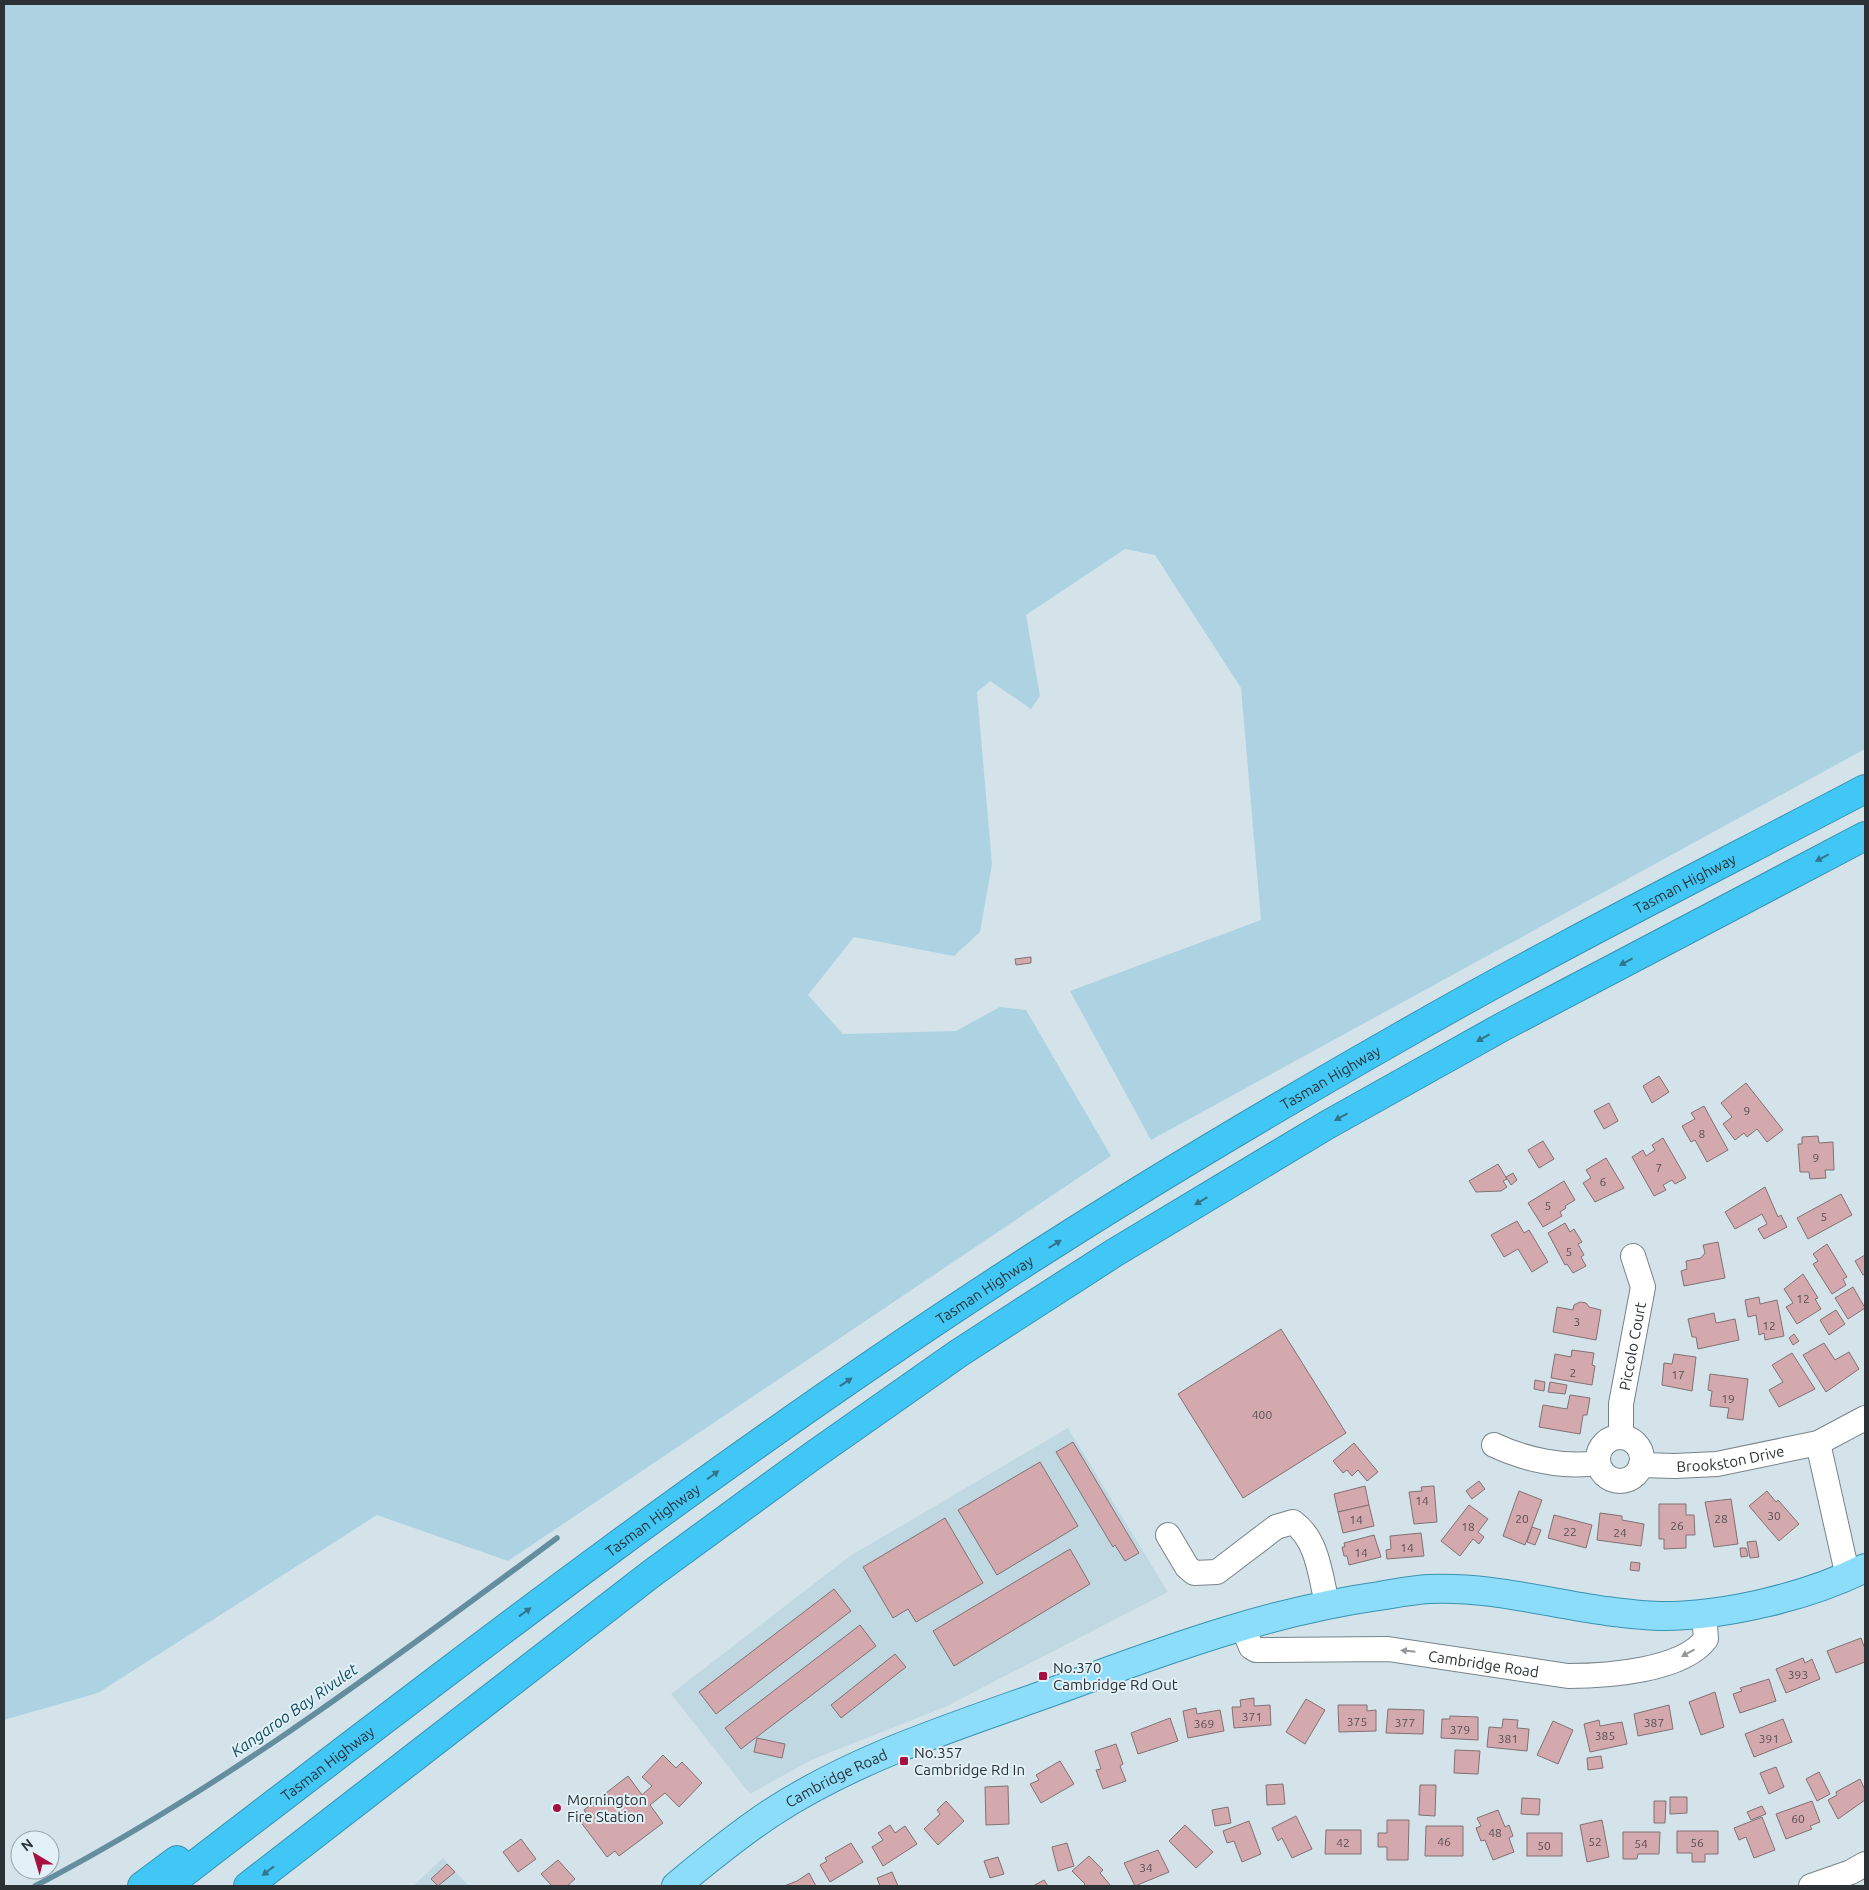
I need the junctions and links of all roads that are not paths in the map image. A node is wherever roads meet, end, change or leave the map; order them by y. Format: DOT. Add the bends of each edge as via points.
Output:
graph roads {
  1 [pos="1865,789"];
  2 [pos="1865,836"];
  3 [pos="1633,1256"];
  4 [pos="1865,1418"];
  5 [pos="1621,1437"];
  6 [pos="1818,1443"];
  7 [pos="1494,1446"];
  8 [pos="1598,1464"];
  9 [pos="1641,1465"];
  10 [pos="1168,1535"];
  11 [pos="1857,1572"];
  12 [pos="1327,1603"];
  13 [pos="1704,1614"];
  14 [pos="1242,1627"];
  15 [pos="497,1632"];
  16 [pos="472,1713"];
  17 [pos="1859,1874"];
  18 [pos="142,1886"];
  19 [pos="167,1886"];
  20 [pos="248,1886"];
  21 [pos="278,1886"];
  22 [pos="676,1886"];
  23 [pos="1811,1886"];
  15 -- 1 [label="highway, Tasman Highway, one-way" via="842,1384 1040,1253 1174,1170 1400,1036"];
  2 -- 16 [label="highway, one-way" via="1504,1026 1327,1125 1114,1253 959,1353 811,1457 651,1574"];
  3 -- 5 [label="street, Piccolo Court" via="1643,1287 1621,1404"];
  4 -- 6 [label="street, Brookston Drive"];
  5 -- 8 [label="street" via="1603,1444"];
  5 -- 9 [label="street" via="1638,1446"];
  6 -- 9 [label="street, Brookston Drive" via="1717,1464"];
  6 -- 11 [label="street"];
  7 -- 8 [label="street" via="1517,1455 1577,1466"];
  8 -- 9 [label="street" via="1606,1476 1619,1481 1633,1477"];
  10 -- 12 [label="street" via="1194,1573 1217,1572 1276,1527 1293,1522 1304,1530 1313,1546"];
  11 -- 13 [label="main road, Cambridge Road" via="1782,1599"];
  12 -- 13 [label="main road, Cambridge Road" via="1428,1589 1480,1590 1605,1610 1661,1616"];
  12 -- 14 [label="main road, Cambridge Road"];
  13 -- 14 [label="street, Cambridge Road, one-way" via="1706,1639 1692,1652 1646,1668 1596,1676 1568,1676 1388,1649 1256,1650 1250,1647"];
  14 -- 22 [label="main road, Cambridge Road" via="934,1735 836,1777 772,1812"];
  15 -- 18 [label="highway"];
  15 -- 19 [label="highway, Tasman Highway"];
  16 -- 20 [label="highway, one-way"];
  16 -- 21 [label="highway"];
  17 -- 23 [label="street"];
}
